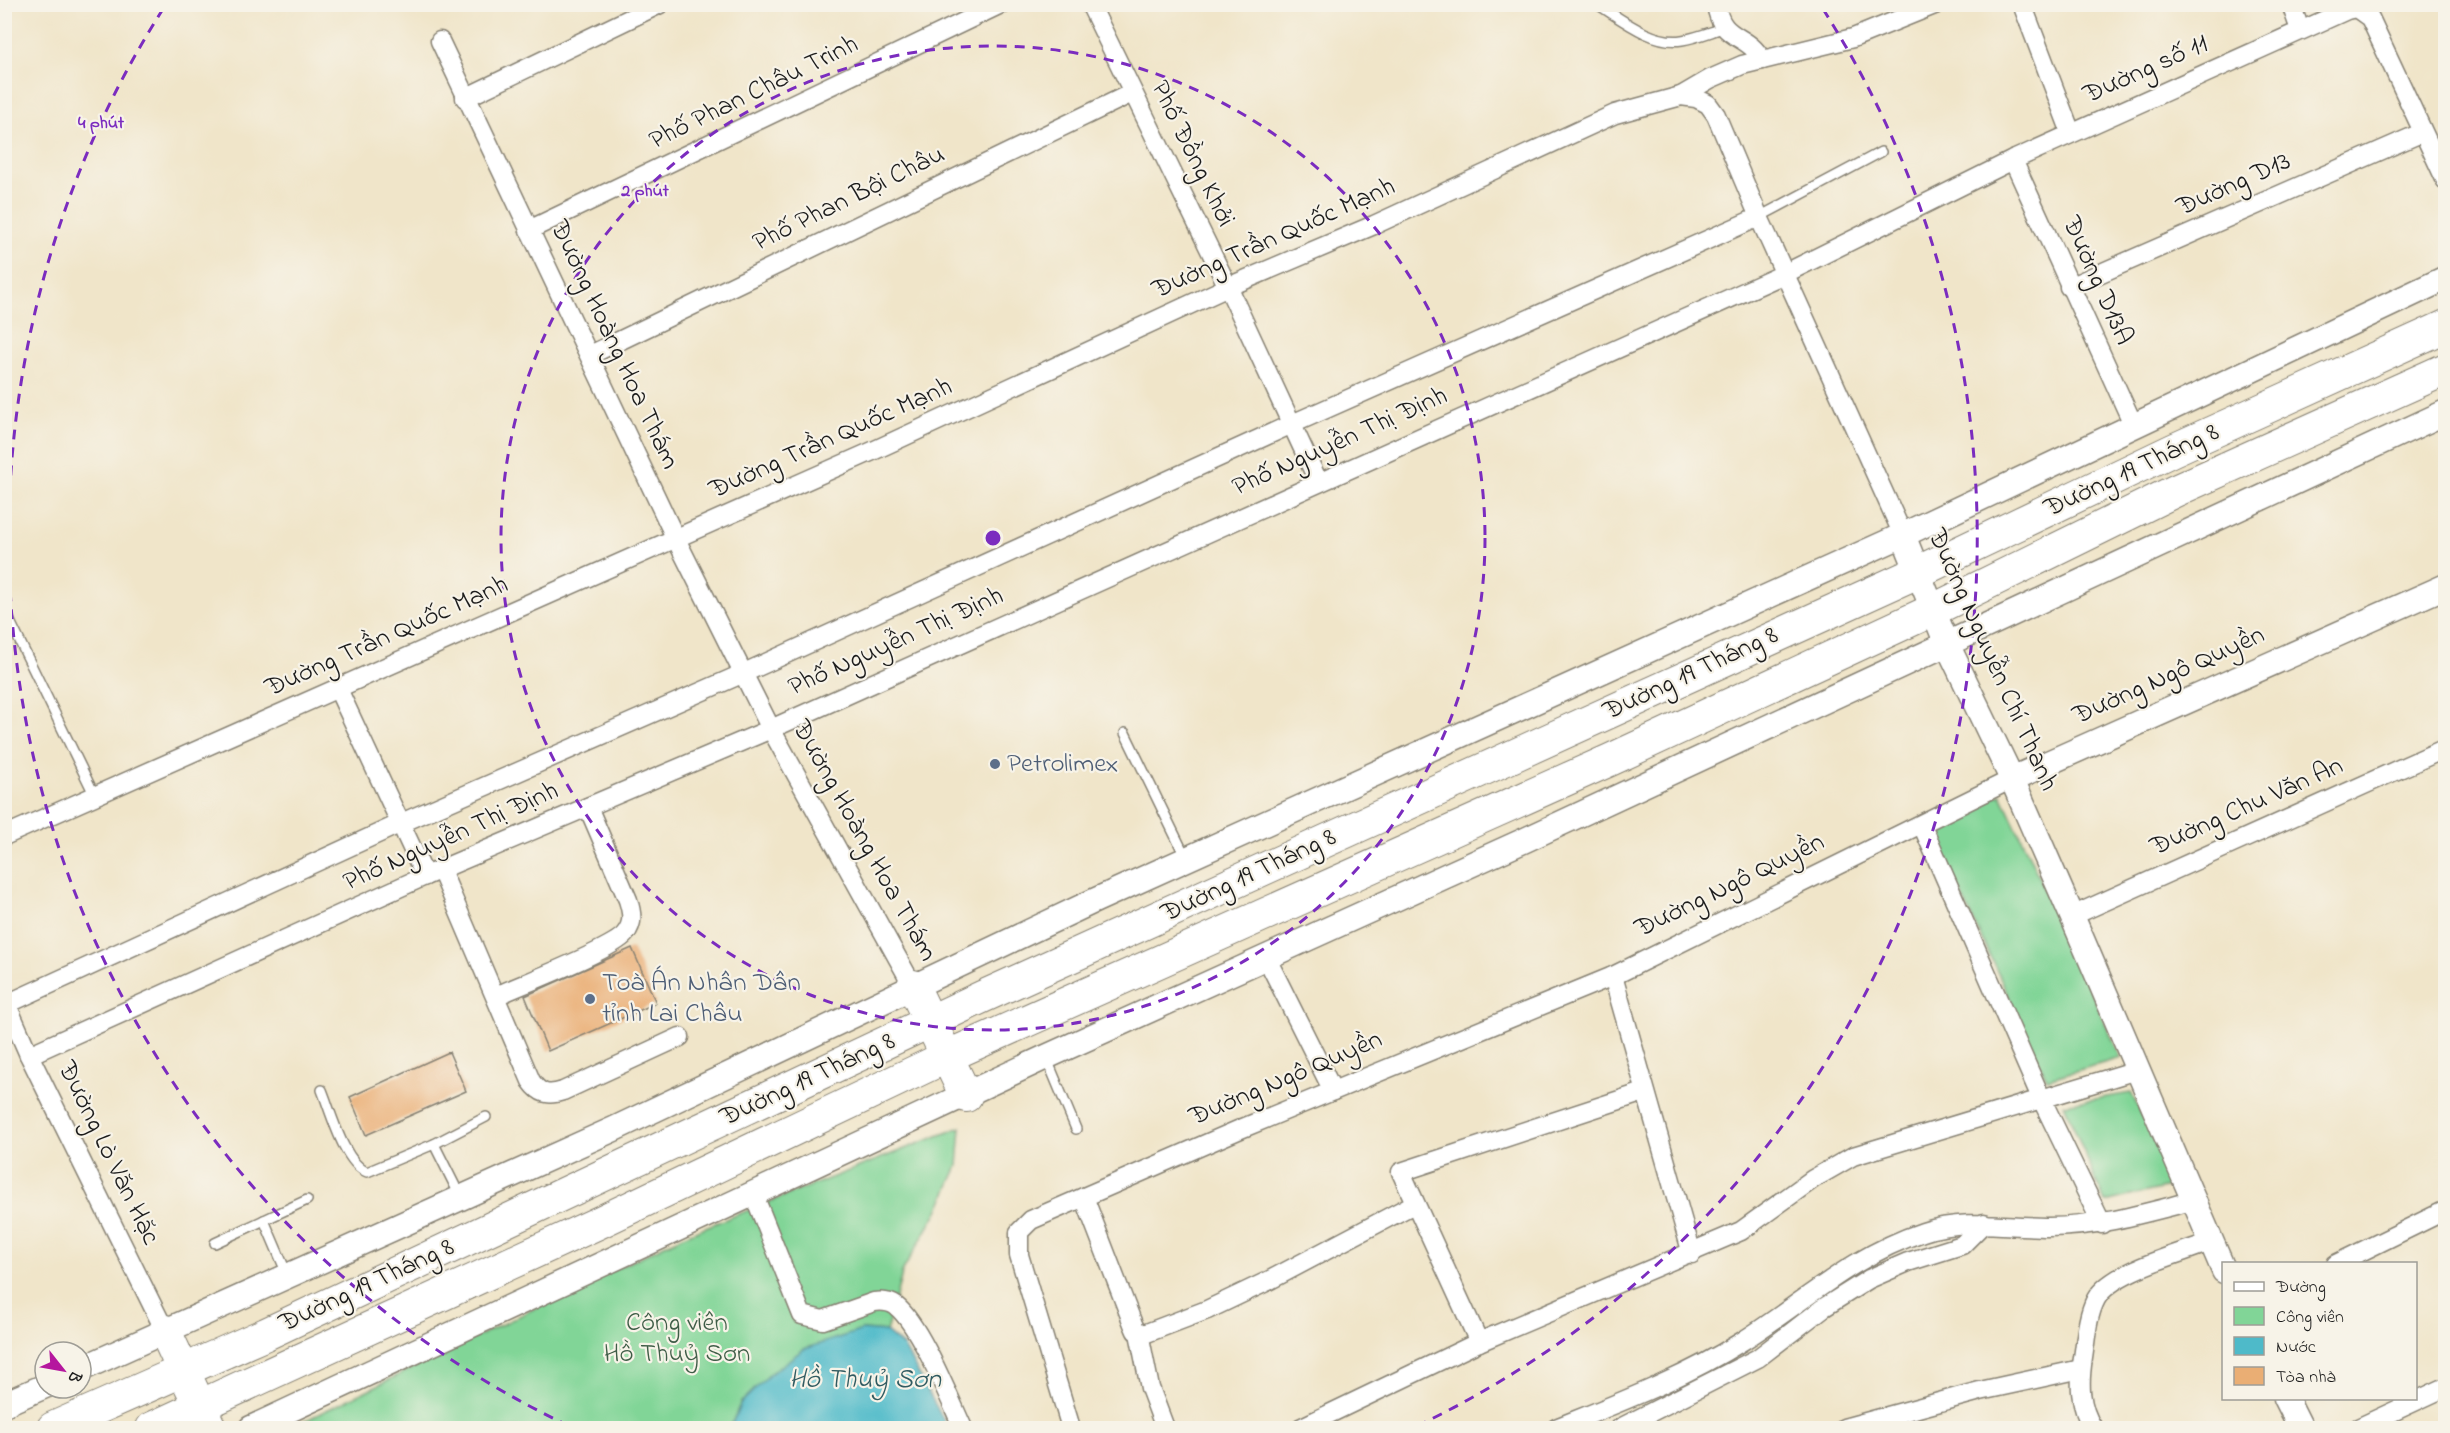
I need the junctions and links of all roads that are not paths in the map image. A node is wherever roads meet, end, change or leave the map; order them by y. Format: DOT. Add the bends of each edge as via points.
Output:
graph roads {
  1 [pos="660,4"];
  2 [pos="1001,4"];
  3 [pos="1090,4"];
  4 [pos="1597,4"];
  5 [pos="1716,4"];
  6 [pos="1937,4"];
  7 [pos="2022,4"];
  8 [pos="2291,4"];
  9 [pos="2346,7"];
  10 [pos="1723,28"];
  11 [pos="2300,30"];
  12 [pos="440,41"];
  13 [pos="1762,60"];
  14 [pos="1132,93"];
  15 [pos="1681,96"];
  16 [pos="465,98"];
  17 [pos="2071,133"];
  18 [pos="2421,133"];
  19 [pos="1881,152"];
  20 [pos="2013,159"];
  21 [pos="2445,181"];
  22 [pos="1759,218"];
  23 [pos="529,230"];
  24 [pos="1784,274"];
  25 [pos="2445,278"];
  26 [pos="1228,287"];
  27 [pos="2069,287"];
  28 [pos="2445,326"];
  29 [pos="590,355"];
  30 [pos="2445,369"];
  31 [pos="2445,412"];
  32 [pos="1292,424"];
  33 [pos="2133,424"];
  34 [pos="1318,481"];
  35 [pos="1903,535"];
  36 [pos="675,537"];
  37 [pos="1918,572"];
  38 [pos="2445,586"];
  39 [pos="4,609"];
  40 [pos="1933,610"];
  41 [pos="1946,642"];
  42 [pos="744,673"];
  43 [pos="338,689"];
  44 [pos="771,729"];
  45 [pos="1125,733"];
  46 [pos="2445,748"];
  47 [pos="2012,779"];
  48 [pos="94,794"];
  49 [pos="588,807"];
  50 [pos="399,825"];
  51 [pos="1922,825"];
  52 [pos="4,836"];
  53 [pos="1187,860"];
  54 [pos="433,873"];
  55 [pos="2072,916"];
  56 [pos="1266,957"];
  57 [pos="1614,976"];
  58 [pos="913,986"];
  59 [pos="496,996"];
  60 [pos="6,1001"];
  61 [pos="931,1023"];
  62 [pos="680,1036"];
  63 [pos="29,1055"];
  64 [pos="948,1056"];
  65 [pos="1046,1057"];
  66 [pos="2137,1070"];
  67 [pos="322,1090"];
  68 [pos="1333,1091"];
  69 [pos="1644,1092"];
  70 [pos="966,1096"];
  71 [pos="2042,1100"];
  72 [pos="486,1118"];
  73 [pos="1076,1128"];
  74 [pos="434,1144"];
  75 [pos="754,1195"];
  76 [pos="1084,1197"];
  77 [pos="461,1198"];
  78 [pos="307,1200"];
  79 [pos="2192,1201"];
  80 [pos="1414,1204"];
  81 [pos="2445,1210"];
  82 [pos="264,1220"];
  83 [pos="1984,1223"];
  84 [pos="2102,1224"];
  85 [pos="2210,1242"];
  86 [pos="215,1243"];
  87 [pos="1692,1254"];
  88 [pos="2338,1262"];
  89 [pos="2222,1269"];
  90 [pos="288,1276"];
  91 [pos="165,1331"];
  92 [pos="1139,1333"];
  93 [pos="1479,1342"];
  94 [pos="93,1364"];
  95 [pos="184,1369"];
  96 [pos="2081,1369"];
  97 [pos="2445,1387"];
  98 [pos="33,1391"];
  99 [pos="2287,1400"];
  100 [pos="4,1404"];
  101 [pos="205,1417"];
  102 [pos="53,1428"];
  103 [pos="152,1428"];
  104 [pos="251,1428"];
  105 [pos="963,1428"];
  106 [pos="1071,1428"];
  107 [pos="1165,1428"];
  108 [pos="1300,1428"];
  109 [pos="1556,1428"];
  110 [pos="1620,1428"];
  111 [pos="1844,1428"];
  112 [pos="2093,1428"];
  113 [pos="2301,1428"];
  114 [pos="2358,1428"];
  1 -- 16 [label="street"];
  2 -- 23 [label="street, Phố Phan Châu Trinh"];
  3 -- 14 [label="street, Phố Đồng Khởi"];
  4 -- 10 [label="lane" via="1666,40 1682,40"];
  5 -- 10 [label="street"];
  6 -- 13 [label="street, Đường Trần Quốc Mạnh" via="1853,38"];
  7 -- 17 [label="street"];
  8 -- 11 [label="street"];
  9 -- 11 [label="street, Đường số 11"];
  9 -- 18 [label="street, Đường số 11" via="2356,8 2370,18"];
  10 -- 13 [label="street" via="1755,48"];
  11 -- 17 [label="street, Đường số 11"];
  12 -- 16 [label="street, Đường Hoàng Hoa Thám"];
  13 -- 15 [label="street, Đường Trần Quốc Mạnh" via="1726,71"];
  14 -- 26 [label="street, Phố Đồng Khởi"];
  14 -- 29 [label="street, Phố Phan Bội Châu"];
  15 -- 22 [label="street, Đường Nguyễn Chí Thanh" via="1708,104 1716,115"];
  15 -- 26 [label="street, Đường Trần Quốc Mạnh" via="1615,114"];
  16 -- 23 [label="street, Đường Hoàng Hoa Thám"];
  17 -- 20 [label="street, Đường số 11"];
  18 -- 21 [label="street, Đường số 11"];
  18 -- 27 [label="street, Đường D13"];
  19 -- 22 [label="lane"];
  20 -- 24 [label="street, Đường số 11"];
  20 -- 27 [label="street, Đường D13A"];
  22 -- 24 [label="street, Đường Nguyễn Chí Thanh"];
  22 -- 32 [label="street, Phố Nguyễn Thị Định"];
  23 -- 29 [label="street, Đường Hoàng Hoa Thám"];
  24 -- 34 [label="street, Phố Nguyễn Thị Định"];
  24 -- 35 [label="street, Đường Nguyễn Chí Thanh"];
  25 -- 33 [label="street, Đường 19 Tháng 8"];
  26 -- 32 [label="street, Phố Đồng Khởi"];
  26 -- 36 [label="street, Đường Trần Quốc Mạnh" via="875,450"];
  27 -- 33 [label="street, Đường D13A"];
  28 -- 37 [label="highway, Đường 19 Tháng 8"];
  29 -- 36 [label="street, Đường Hoàng Hoa Thám"];
  30 -- 40 [label="highway, Đường 19 Tháng 8" via="2175,491"];
  31 -- 41 [label="street"];
  32 -- 34 [label="street, Phố Đồng Khởi"];
  32 -- 42 [label="street, Phố Nguyễn Thị Định"];
  33 -- 35 [label="street, Đường 19 Tháng 8"];
  34 -- 44 [label="street, Phố Nguyễn Thị Định"];
  35 -- 37 [label="street, Đường Nguyễn Chí Thanh"];
  35 -- 53 [label="street, Đường 19 Tháng 8"];
  36 -- 42 [label="street, Đường Hoàng Hoa Thám"];
  36 -- 43 [label="street, Đường Trần Quốc Mạnh"];
  37 -- 40 [label="street, Đường Nguyễn Chí Thanh"];
  37 -- 61 [label="highway, Đường 19 Tháng 8" via="1286,857"];
  38 -- 47 [label="street, Đường Ngô Quyền"];
  39 -- 48 [label="lane"];
  40 -- 41 [label="street, Đường Nguyễn Chí Thanh"];
  40 -- 64 [label="highway, Đường 19 Tháng 8" via="1610,760"];
  41 -- 47 [label="street, Đường Nguyễn Chí Thanh"];
  41 -- 56 [label="street"];
  42 -- 44 [label="street, Đường Hoàng Hoa Thám"];
  42 -- 50 [label="street, Phố Nguyễn Thị Định"];
  43 -- 48 [label="street, Đường Trần Quốc Mạnh"];
  43 -- 50 [label="street"];
  44 -- 49 [label="street, Phố Nguyễn Thị Định"];
  44 -- 58 [label="street, Đường Hoàng Hoa Thám"];
  45 -- 53 [label="lane"];
  46 -- 55 [label="street, Đường Chu Văn An"];
  47 -- 51 [label="street, Đường Ngô Quyền"];
  47 -- 55 [label="street, Đường Nguyễn Chí Thanh"];
  48 -- 52 [label="street, Đường Trần Quốc Mạnh"];
  49 -- 54 [label="street, Phố Nguyễn Thị Định"];
  49 -- 59 [label="street" via="628,900 631,924 617,941"];
  50 -- 54 [label="street"];
  50 -- 60 [label="street, Phố Nguyễn Thị Định"];
  51 -- 57 [label="street, Đường Ngô Quyền"];
  51 -- 71 [label="street"];
  53 -- 58 [label="street, Đường 19 Tháng 8"];
  54 -- 59 [label="street"];
  54 -- 63 [label="street, Phố Nguyễn Thị Định"];
  55 -- 66 [label="street, Đường Nguyễn Chí Thanh"];
  56 -- 65 [label="street"];
  56 -- 68 [label="street"];
  57 -- 68 [label="street, Đường Ngô Quyền"];
  57 -- 69 [label="street"];
  58 -- 61 [label="highway"];
  58 -- 77 [label="street, Đường 19 Tháng 8"];
  59 -- 62 [label="street" via="531,1081 547,1094 563,1091"];
  60 -- 63 [label="street, Đường Lò Văn Hặc"];
  61 -- 64 [label="highway"];
  61 -- 95 [label="highway, Đường 19 Tháng 8"];
  63 -- 91 [label="street, Đường Lò Văn Hặc"];
  64 -- 70 [label="highway"];
  64 -- 101 [label="highway, Đường 19 Tháng 8"];
  65 -- 70 [label="street"];
  65 -- 73 [label="lane"];
  66 -- 71 [label="street"];
  66 -- 79 [label="street, Đường Nguyễn Chí Thanh"];
  67 -- 74 [label="lane" via="344,1145 361,1170 380,1169"];
  68 -- 76 [label="street, Đường Ngô Quyền"];
  69 -- 80 [label="street" via="1401,1173"];
  69 -- 87 [label="street"];
  70 -- 75 [label="street"];
  71 -- 84 [label="street"];
  71 -- 87 [label="street" via="1853,1156 1813,1179 1742,1231"];
  72 -- 74 [label="lane"];
  74 -- 77 [label="lane"];
  75 -- 104 [label="street"];
  75 -- 105 [label="street" via="802,1315 823,1320 874,1302 894,1304 917,1336"];
  76 -- 92 [label="street"];
  76 -- 106 [label="street, Đường Ngô Quyền" via="1031,1220 1019,1232 1019,1255"];
  77 -- 90 [label="street, Đường 19 Tháng 8"];
  78 -- 82 [label="lane"];
  79 -- 84 [label="street"];
  79 -- 85 [label="street, Đường Nguyễn Chí Thanh"];
  80 -- 92 [label="street" via="1207,1310 1148,1334"];
  80 -- 93 [label="street"];
  81 -- 88 [label="street"];
  82 -- 86 [label="lane"];
  82 -- 90 [label="lane"];
  83 -- 84 [label="street" via="2049,1227"];
  83 -- 109 [label="street" via="1940,1227 1893,1245 1821,1284 1715,1358"];
  83 -- 110 [label="street" via="1962,1245 1869,1279 1823,1308 1758,1358"];
  85 -- 89 [label="street, Đường Nguyễn Chí Thanh"];
  85 -- 96 [label="street" via="2106,1287 2091,1314"];
  87 -- 93 [label="street"];
  90 -- 91 [label="street, Đường 19 Tháng 8"];
  91 -- 94 [label="street, Đường 19 Tháng 8"];
  91 -- 95 [label="highway"];
  92 -- 107 [label="street" via="1150,1388"];
  93 -- 108 [label="street"];
  95 -- 101 [label="highway"];
  95 -- 102 [label="highway, Đường 19 Tháng 8"];
  96 -- 111 [label="street" via="1980,1391"];
  96 -- 112 [label="street" via="2080,1395"];
  97 -- 114 [label="street"];
  98 -- 100 [label="street"];
  99 -- 113 [label="street"];
  101 -- 103 [label="highway, Đường 19 Tháng 8"];
}
